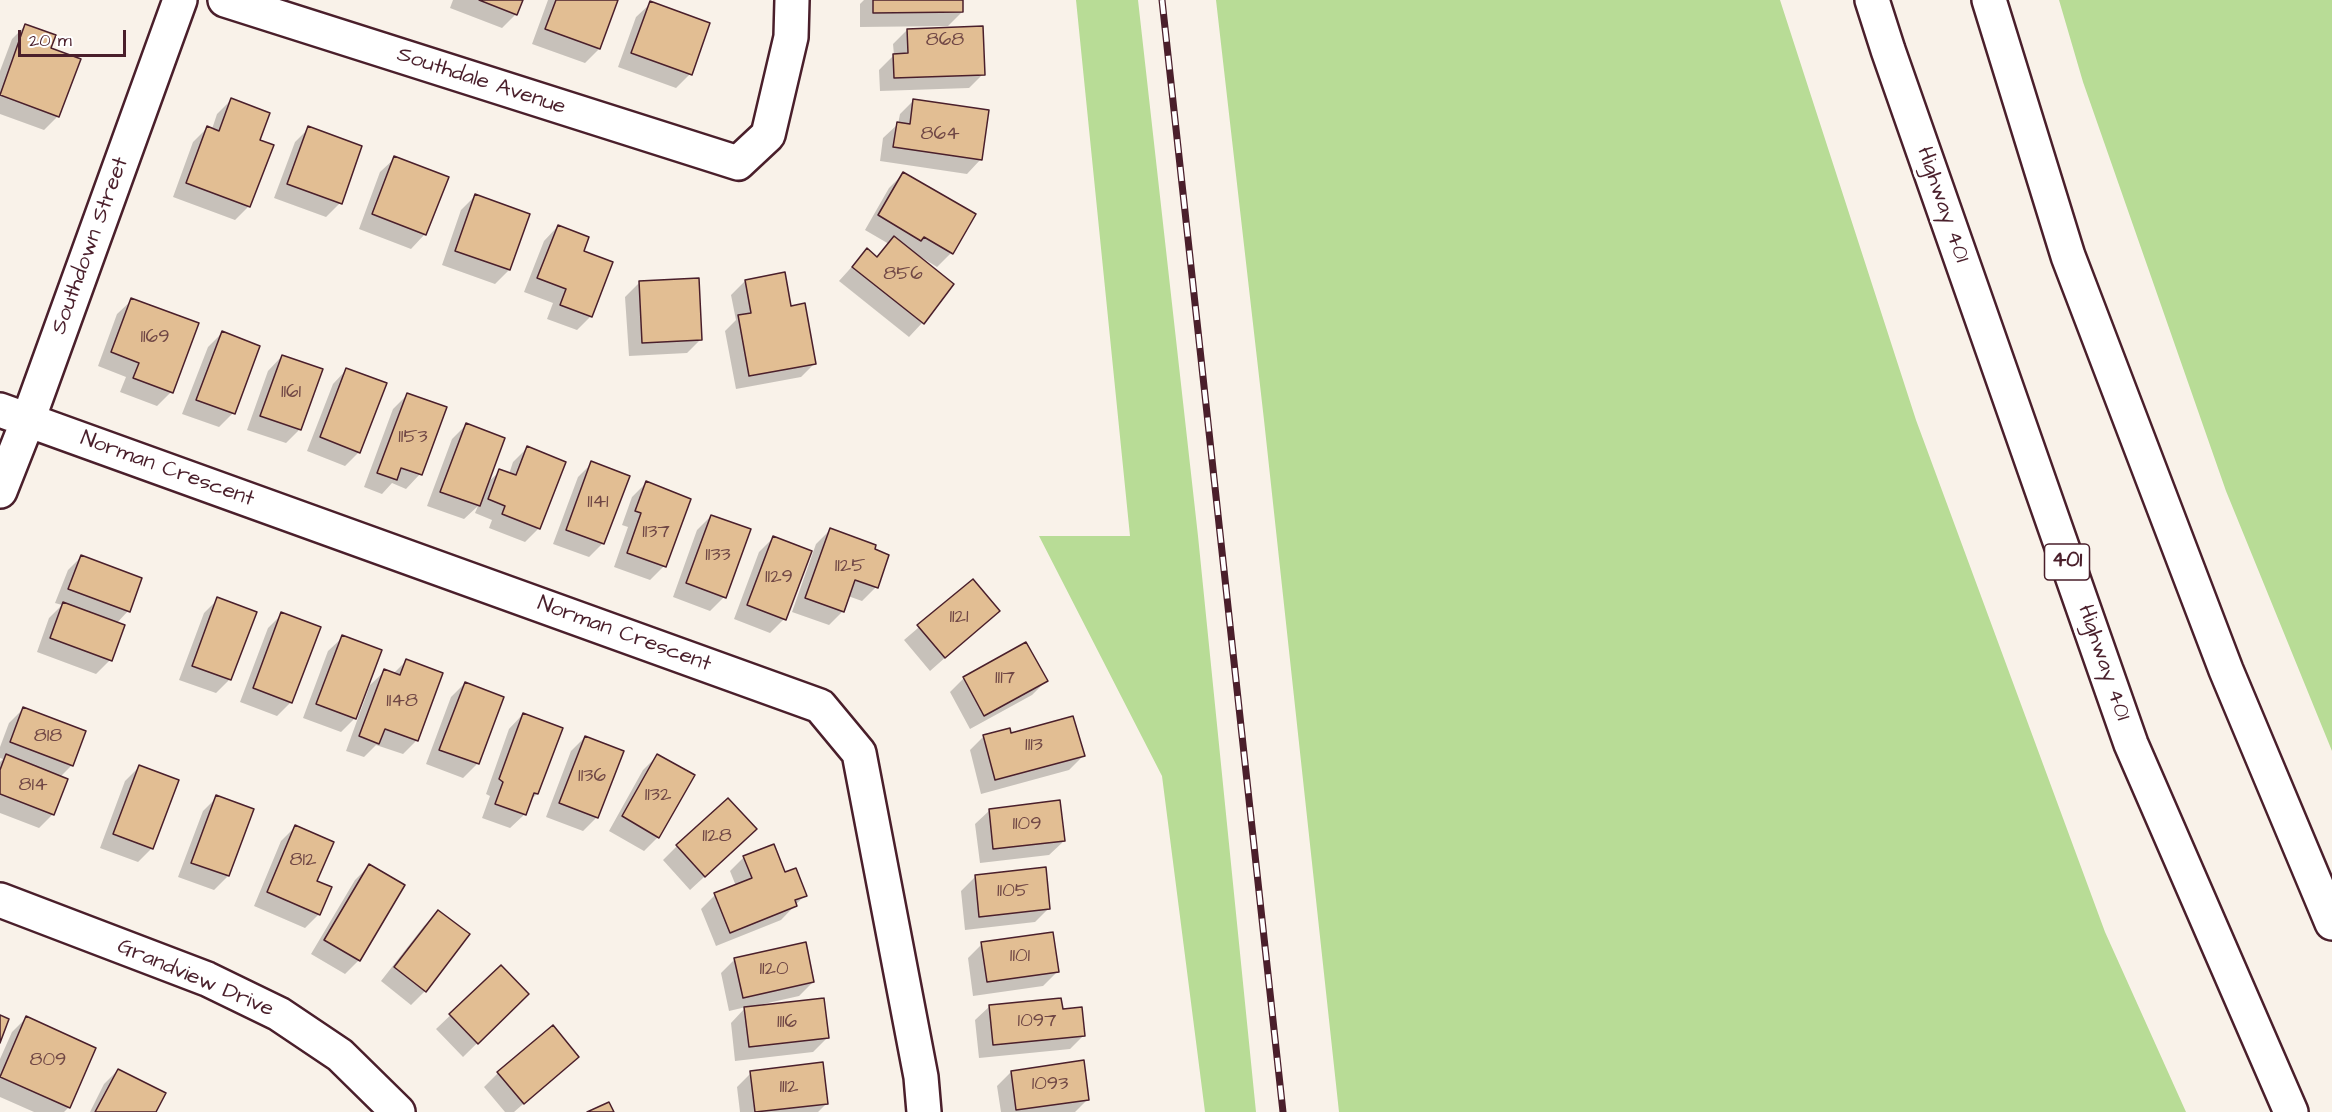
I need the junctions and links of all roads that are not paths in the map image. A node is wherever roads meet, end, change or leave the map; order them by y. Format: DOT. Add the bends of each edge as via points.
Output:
graph roads {
  1 [pos="180,0"];
  2 [pos="225,0"];
  3 [pos="792,0"];
  4 [pos="1872,0"];
  5 [pos="1989,0"];
  6 [pos="14,415"];
  7 [pos="0,491"];
  8 [pos="0,900"];
  9 [pos="2332,923"];
  10 [pos="398,1112"];
  11 [pos="924,1112"];
  12 [pos="2291,1112"];
  1 -- 6 [label="main road, Southdown Street"];
  2 -- 3 [label="main road, Southdale Avenue" via="738,163 768,135 791,37"];
  4 -- 12 [label="main road, Highway 401 / 401" via="2132,744"];
  5 -- 9 [label="main road" via="2068,256 2226,670"];
  6 -- 7 [label="main road, Southdown Street"];
  6 -- 11 [label="main road, Norman Crescent" via="820,706 859,753 921,1077"];
  8 -- 10 [label="main road, Grandview Drive" via="207,979 279,1014 340,1055"];
}
